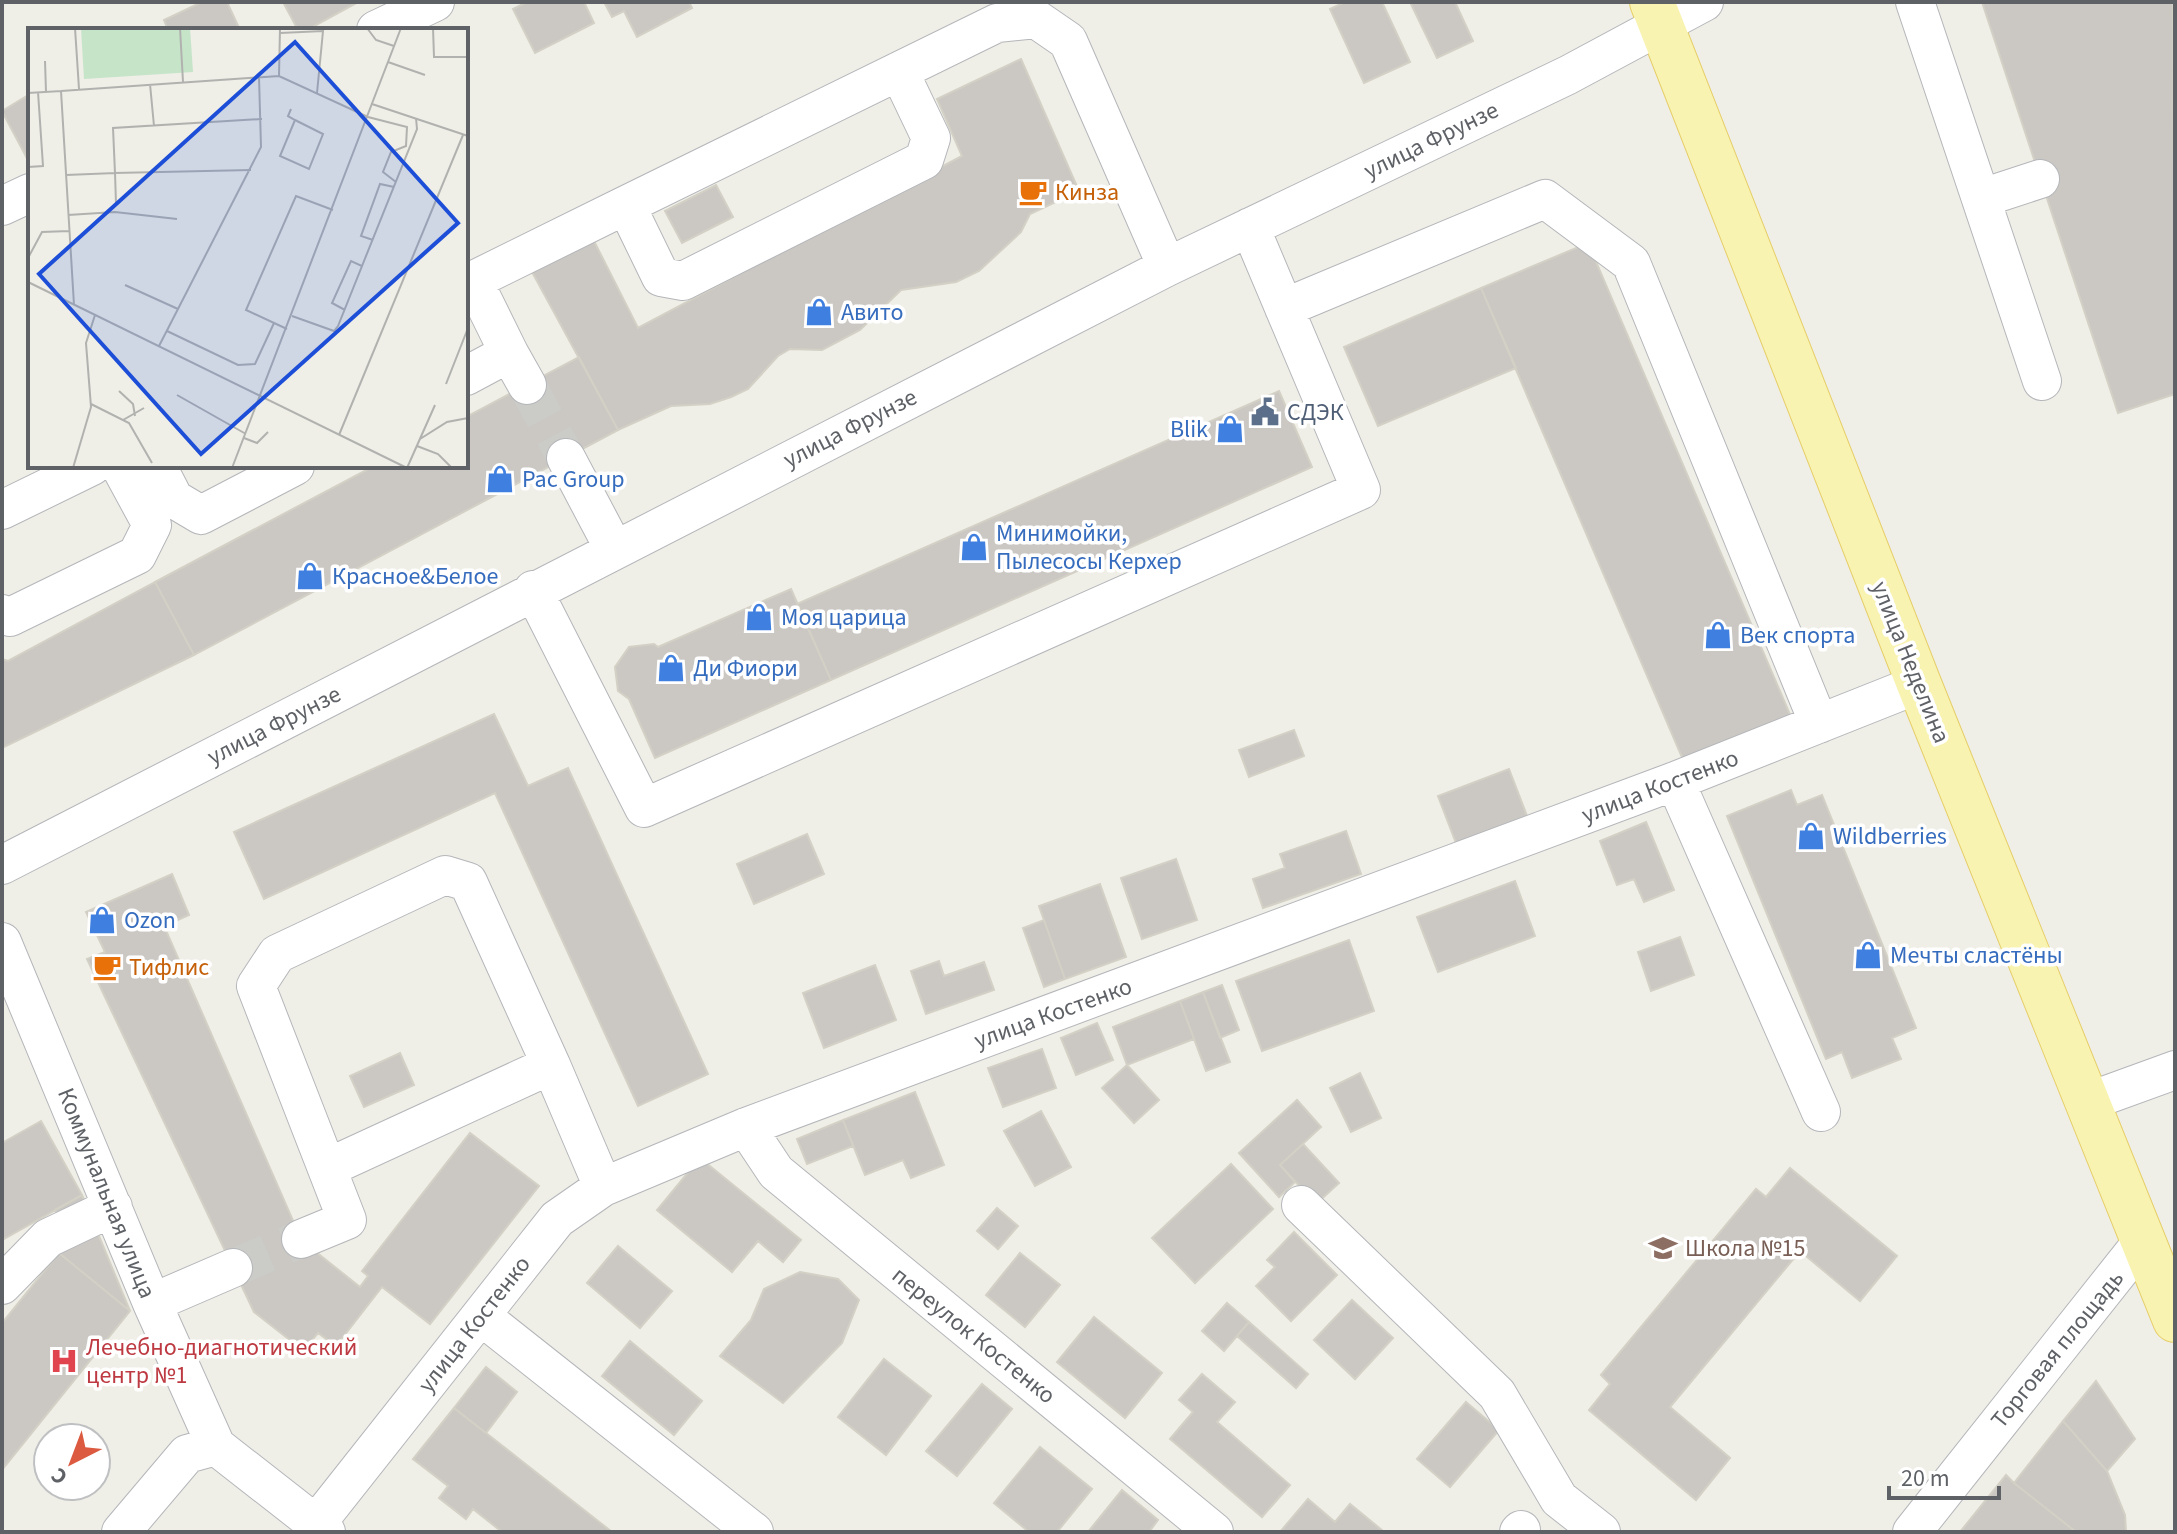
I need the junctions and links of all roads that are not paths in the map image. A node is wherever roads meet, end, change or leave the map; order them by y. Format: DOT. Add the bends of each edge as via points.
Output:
graph roads {
  1 [pos="435,2"];
  2 [pos="1704,2"];
  3 [pos="1915,2"];
  4 [pos="1657,14"];
  5 [pos="380,28"];
  6 [pos="899,71"];
  7 [pos="2040,179"];
  8 [pos="28,194"];
  9 [pos="1982,198"];
  10 [pos="626,205"];
  11 [pos="2,206"];
  12 [pos="1250,227"];
  13 [pos="1167,267"];
  14 [pos="470,282"];
  15 [pos="1284,308"];
  16 [pos="468,376"];
  17 [pos="2042,381"];
  18 [pos="566,458"];
  19 [pos="88,468"];
  20 [pos="121,468"];
  21 [pos="158,468"];
  22 [pos="291,468"];
  23 [pos="2,510"];
  24 [pos="614,549"];
  25 [pos="533,590"];
  26 [pos="2,614"];
  27 [pos="1919,684"];
  28 [pos="1819,724"];
  29 [pos="1675,781"];
  30 [pos="2,865"];
  31 [pos="2,942"];
  32 [pos="551,1065"];
  33 [pos="2175,1070"];
  34 [pos="2087,1102"];
  35 [pos="1821,1112"];
  36 [pos="746,1127"];
  37 [pos="327,1168"];
  38 [pos="603,1187"];
  39 [pos="1301,1205"];
  40 [pos="113,1207"];
  41 [pos="301,1239"];
  42 [pos="2143,1241"];
  43 [pos="233,1268"];
  44 [pos="2,1285"];
  45 [pos="152,1303"];
  46 [pos="481,1316"];
  47 [pos="2175,1320"];
  48 [pos="216,1446"];
  49 [pos="321,1528"];
  50 [pos="121,1532"];
  51 [pos="754,1532"];
  52 [pos="1214,1532"];
  53 [pos="1601,1532"];
  54 [pos="1912,1532"];
  1 -- 5 [label="street"];
  2 -- 4 [label="street, улица Фрунзе"];
  3 -- 9 [label="street"];
  4 -- 12 [label="street, улица Фрунзе"];
  4 -- 27 [label="main road, улица Неделина"];
  6 -- 10 [label="street"];
  6 -- 10 [label="street" via="931,138 924,160 683,281 661,277"];
  6 -- 13 [label="street" via="997,23 1036,19 1068,41"];
  7 -- 9 [label="street"];
  8 -- 11 [label="street"];
  9 -- 17 [label="street"];
  10 -- 14 [label="street"];
  12 -- 13 [label="street, улица Фрунзе"];
  12 -- 15 [label="street"];
  13 -- 24 [label="street, улица Фрунзе"];
  14 -- 16 [label="street" via="518,369"];
  15 -- 25 [label="street" via="1361,490 644,808"];
  15 -- 28 [label="street" via="1545,199 1631,263"];
  18 -- 24 [label="street"];
  19 -- 23 [label="street"];
  20 -- 26 [label="street" via="152,525 137,555 10,617"];
  21 -- 22 [label="street" via="174,499 201,515"];
  24 -- 25 [label="street, улица Фрунзе"];
  25 -- 30 [label="street, улица Фрунзе"];
  27 -- 28 [label="street, улица Костенко"];
  27 -- 34 [label="main road, улица Неделина"];
  28 -- 29 [label="street, улица Костенко"];
  29 -- 35 [label="street"];
  29 -- 36 [label="street, улица Костенко"];
  31 -- 40 [label="street, Коммунальная улица"];
  32 -- 37 [label="street"];
  32 -- 37 [label="street" via="468,882 445,875 277,954 256,986"];
  32 -- 38 [label="street"];
  33 -- 34 [label="street"];
  34 -- 42 [label="main road, улица Неделина"];
  36 -- 38 [label="street, улица Костенко"];
  36 -- 52 [label="street, переулок Костенко" via="776,1172"];
  37 -- 41 [label="street" via="347,1220"];
  38 -- 46 [label="street, улица Костенко" via="557,1219"];
  39 -- 53 [label="street" via="1497,1394 1559,1499"];
  40 -- 44 [label="street" via="48,1238"];
  40 -- 45 [label="street, Коммунальная улица"];
  42 -- 47 [label="main road, улица Неделина"];
  42 -- 54 [label="street, Торговая площадь"];
  43 -- 45 [label="street"];
  45 -- 48 [label="street, Коммунальная улица"];
  46 -- 49 [label="street, улица Костенко"];
  46 -- 51 [label="street"];
  48 -- 49 [label="street, Коммунальная улица"];
  48 -- 50 [label="street" via="187,1454"];
}
